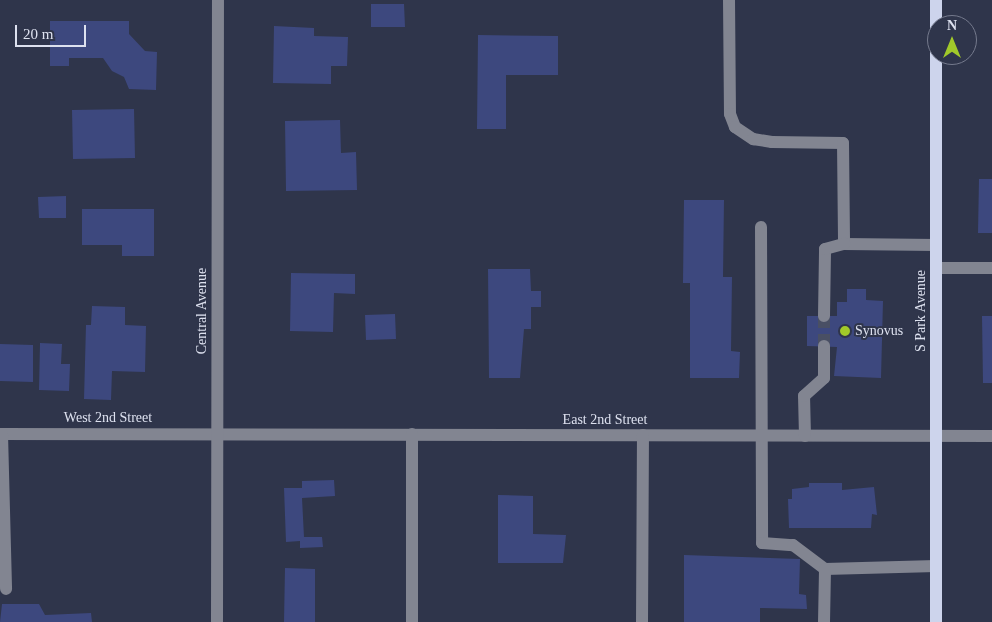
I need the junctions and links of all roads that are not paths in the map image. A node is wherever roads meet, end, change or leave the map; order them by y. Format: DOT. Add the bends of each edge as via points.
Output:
graph roads {
  1 [pos="218,0"];
  2 [pos="729,0"];
  3 [pos="936,0"];
  4 [pos="761,227"];
  5 [pos="844,244"];
  6 [pos="936,246"];
  7 [pos="936,268"];
  8 [pos="992,268"];
  9 [pos="824,316"];
  10 [pos="824,346"];
  11 [pos="217,433"];
  12 [pos="1,434"];
  13 [pos="412,434"];
  14 [pos="643,435"];
  15 [pos="764,436"];
  16 [pos="805,436"];
  17 [pos="936,436"];
  18 [pos="992,436"];
  19 [pos="936,566"];
  20 [pos="825,569"];
  21 [pos="6,589"];
  22 [pos="217,622"];
  23 [pos="412,622"];
  24 [pos="642,622"];
  25 [pos="824,622"];
  26 [pos="936,622"];
  1 -- 11 [label="street, Central Avenue"];
  2 -- 5 [label="street" via="730,114 735,128 753,139 772,142 843,143"];
  3 -- 6 [label="main road, S Park Avenue"];
  4 -- 15 [label="street"];
  5 -- 6 [label="street"];
  5 -- 9 [label="street" via="825,249"];
  6 -- 7 [label="main road, S Park Avenue"];
  7 -- 8 [label="street"];
  7 -- 17 [label="main road, S Park Avenue"];
  10 -- 16 [label="street" via="824,378 804,396"];
  11 -- 12 [label="street, West 2nd Street"];
  11 -- 13 [label="street, East 2nd Street"];
  11 -- 22 [label="street, Central Avenue"];
  12 -- 21 [label="street"];
  13 -- 14 [label="street, East 2nd Street"];
  13 -- 23 [label="street"];
  14 -- 15 [label="street, East 2nd Street"];
  14 -- 24 [label="street"];
  15 -- 16 [label="street, East 2nd Street"];
  15 -- 20 [label="street" via="762,543 793,544"];
  16 -- 17 [label="street, East 2nd Street"];
  17 -- 18 [label="street, East 2nd Street"];
  17 -- 19 [label="main road, S Park Avenue"];
  19 -- 20 [label="street"];
  19 -- 26 [label="main road, S Park Avenue"];
  20 -- 25 [label="street"];
}
